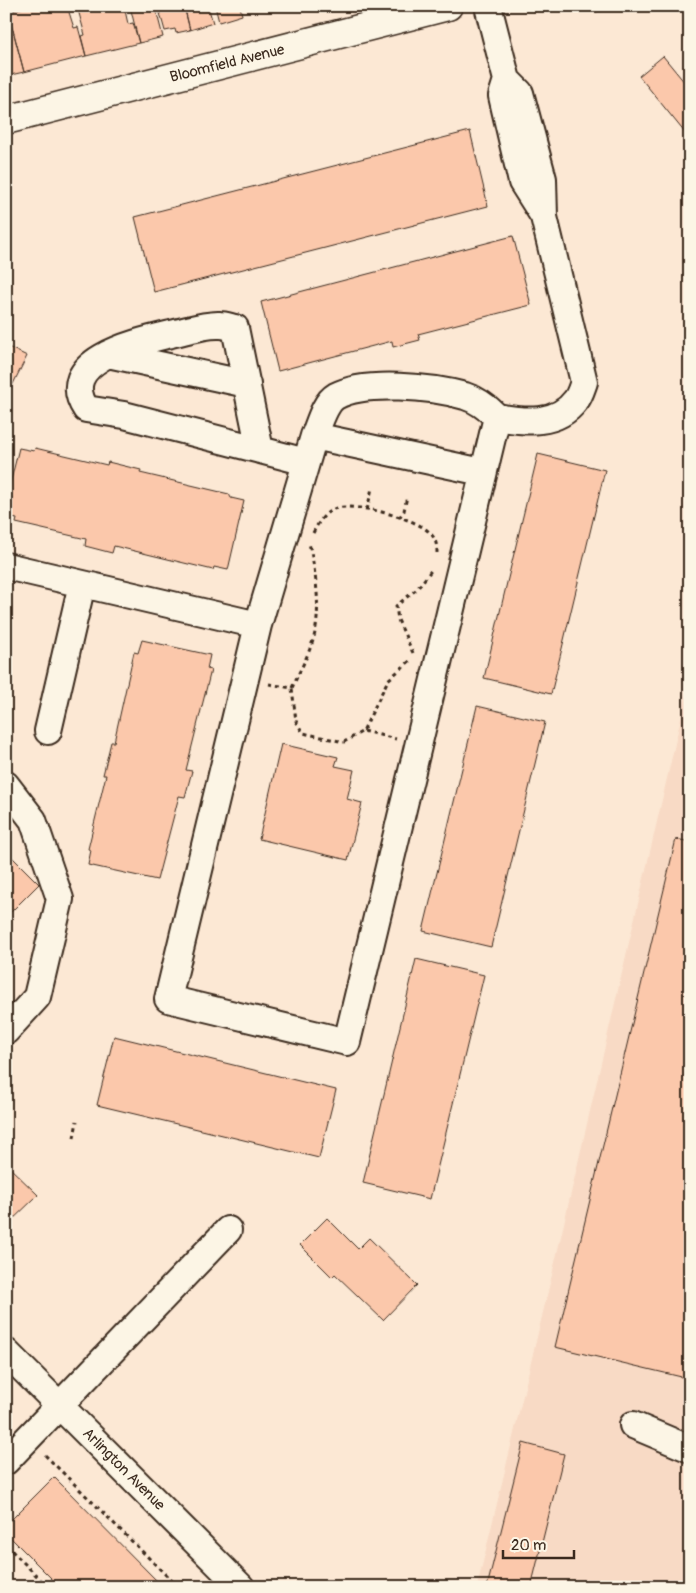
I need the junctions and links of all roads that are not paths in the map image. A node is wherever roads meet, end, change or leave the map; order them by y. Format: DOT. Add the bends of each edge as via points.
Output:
graph roads {
  1 [pos="448,6"];
  2 [pos="488,6"];
  3 [pos="6,120"];
  4 [pos="108,354"];
  5 [pos="248,384"];
  6 [pos="497,417"];
  7 [pos="314,436"];
  8 [pos="260,450"];
  9 [pos="306,462"];
  10 [pos="482,472"];
  11 [pos="6,566"];
  12 [pos="82,584"];
  13 [pos="258,625"];
  14 [pos="48,731"];
  15 [pos="6,785"];
  16 [pos="6,1032"];
  17 [pos="228,1230"];
  18 [pos="6,1352"];
  19 [pos="60,1406"];
  20 [pos="633,1425"];
  21 [pos="690,1449"];
  22 [pos="6,1460"];
  23 [pos="241,1587"];
  1 -- 3 [label="main road, Bloomfield Avenue"];
  2 -- 6 [label="street" via="507,80 520,93 542,179 544,217 584,382 576,400 556,416 526,423"];
  4 -- 5 [label="street"];
  4 -- 5 [label="street" via="128,345 220,325 235,328"];
  4 -- 8 [label="street" via="86,369 79,383 78,397 86,409 124,415"];
  5 -- 8 [label="street"];
  6 -- 7 [label="street" via="487,407 466,396 396,385 334,397 324,411"];
  6 -- 10 [label="street"];
  7 -- 9 [label="street"];
  7 -- 10 [label="street"];
  8 -- 9 [label="street"];
  9 -- 13 [label="street"];
  10 -- 13 [label="street" via="347,1042 168,999"];
  11 -- 12 [label="street"];
  12 -- 13 [label="street"];
  12 -- 14 [label="street"];
  15 -- 16 [label="street" via="33,820 60,899 37,997"];
  17 -- 19 [label="street"];
  18 -- 19 [label="street, Arlington Avenue"];
  19 -- 22 [label="street"];
  19 -- 23 [label="street, Arlington Avenue"];
  20 -- 21 [label="street"];
}
